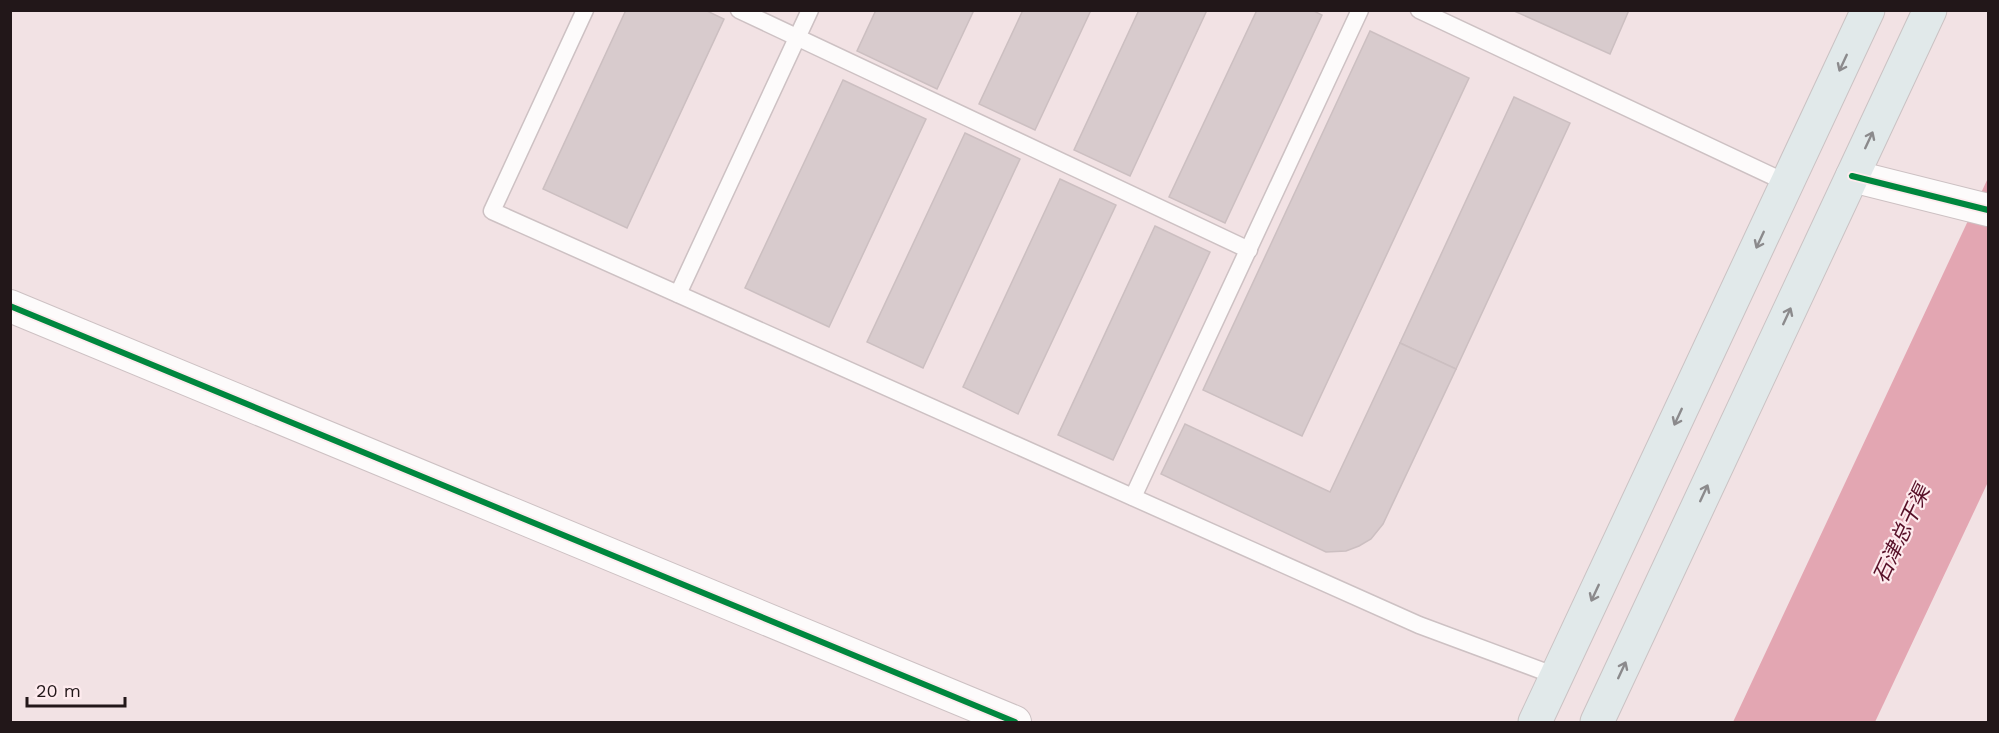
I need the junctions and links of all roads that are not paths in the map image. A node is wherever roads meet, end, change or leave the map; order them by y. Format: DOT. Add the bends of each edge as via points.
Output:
graph roads {
  1 [pos="585,10"];
  2 [pos="739,10"];
  3 [pos="810,10"];
  4 [pos="1360,10"];
  5 [pos="1419,10"];
  6 [pos="1868,10"];
  7 [pos="1930,10"];
  8 [pos="797,38"];
  9 [pos="1852,176"];
  10 [pos="1787,183"];
  11 [pos="1989,210"];
  12 [pos="1249,250"];
  13 [pos="678,294"];
  14 [pos="10,306"];
  15 [pos="1133,497"];
  16 [pos="1556,676"];
  17 [pos="1015,723"];
  18 [pos="1535,723"];
  19 [pos="1597,723"];
  1 -- 13 [label="lane" via="492,211"];
  2 -- 8 [label="lane"];
  3 -- 8 [label="lane"];
  4 -- 12 [label="lane"];
  5 -- 10 [label="lane"];
  6 -- 10 [label="main road, one-way"];
  9 -- 7 [label="main road, one-way"];
  8 -- 12 [label="lane"];
  8 -- 13 [label="lane"];
  9 -- 11 [label="street"];
  19 -- 9 [label="main road, one-way"];
  10 -- 16 [label="main road, one-way"];
  12 -- 15 [label="lane"];
  13 -- 15 [label="lane"];
  14 -- 17 [label="street"];
  15 -- 16 [label="lane" via="1419,625"];
  16 -- 18 [label="main road"];
}
